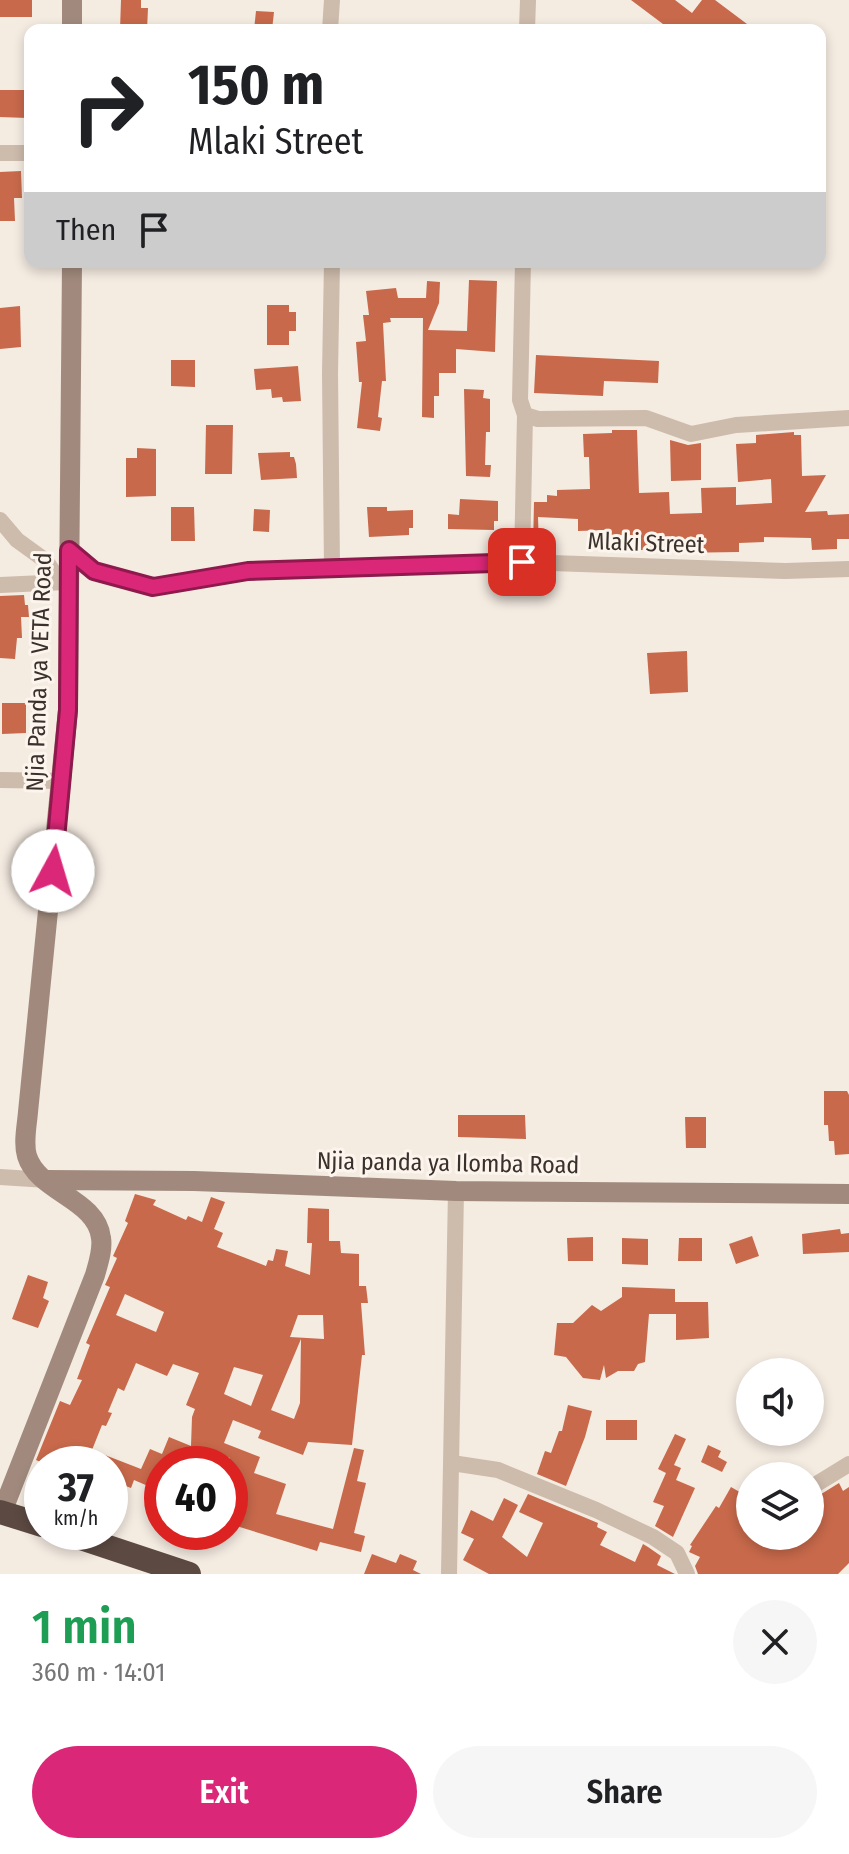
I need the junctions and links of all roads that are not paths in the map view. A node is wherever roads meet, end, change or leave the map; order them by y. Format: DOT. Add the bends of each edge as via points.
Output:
graph roads {
  1 [pos="72,0"];
  2 [pos="332,0"];
  3 [pos="528,0"];
  4 [pos="72,24"];
  5 [pos="330,24"];
  6 [pos="527,24"];
  7 [pos="0,153"];
  8 [pos="24,153"];
  9 [pos="72,268"];
  10 [pos="332,268"];
  11 [pos="523,268"];
  12 [pos="525,415"];
  13 [pos="849,418"];
  14 [pos="0,520"];
  15 [pos="69,550"];
  16 [pos="522,562"];
  17 [pos="332,568"];
  18 [pos="849,569"];
  19 [pos="65,582"];
  20 [pos="0,585"];
  21 [pos="0,780"];
  22 [pos="63,781"];
  23 [pos="0,1177"];
  24 [pos="47,1180"];
  25 [pos="456,1191"];
  26 [pos="849,1194"];
  27 [pos="452,1463"];
  28 [pos="849,1464"];
  29 [pos="824,1479"];
  30 [pos="1,1512"];
  31 [pos="24,1519"];
  32 [pos="117,1550"];
  33 [pos="189,1574"];
  34 [pos="449,1574"];
  35 [pos="687,1574"];
  1 -- 4 [label="street"];
  2 -- 5 [label="street"];
  3 -- 6 [label="street"];
  7 -- 8 [label="street"];
  9 -- 15 [label="street, Njia Panda ya VETA Road"];
  10 -- 17 [label="street"];
  11 -- 12 [label="street" via="520,400"];
  12 -- 13 [label="street" via="646,418 691,434 736,425"];
  12 -- 16 [label="street"];
  14 -- 19 [label="street"];
  15 -- 17 [label="street, Mlaki Street" via="94,571 144,586 248,571"];
  15 -- 19 [label="street, Njia Panda ya VETA Road"];
  16 -- 17 [label="street, Mlaki Street"];
  16 -- 18 [label="street, Mlaki Street"];
  19 -- 20 [label="street"];
  19 -- 22 [label="street, Njia Panda ya VETA Road" via="68,710"];
  21 -- 22 [label="street"];
  22 -- 24 [label="street, Njia Panda ya VETA Road" via="28,1112 28,1158"];
  23 -- 24 [label="street"];
  24 -- 25 [label="street, Njia panda ya Ilomba Road"];
  24 -- 30 [label="street, Njia Panda ya VETA Road" via="86,1211 102,1241 95,1275"];
  25 -- 26 [label="street, Njia panda ya Ilomba Road"];
  25 -- 27 [label="street"];
  27 -- 34 [label="street"];
  27 -- 35 [label="street" via="498,1470 610,1516 677,1553"];
  28 -- 29 [label="street"];
  30 -- 31 [label="highway"];
  32 -- 33 [label="highway"];
}
